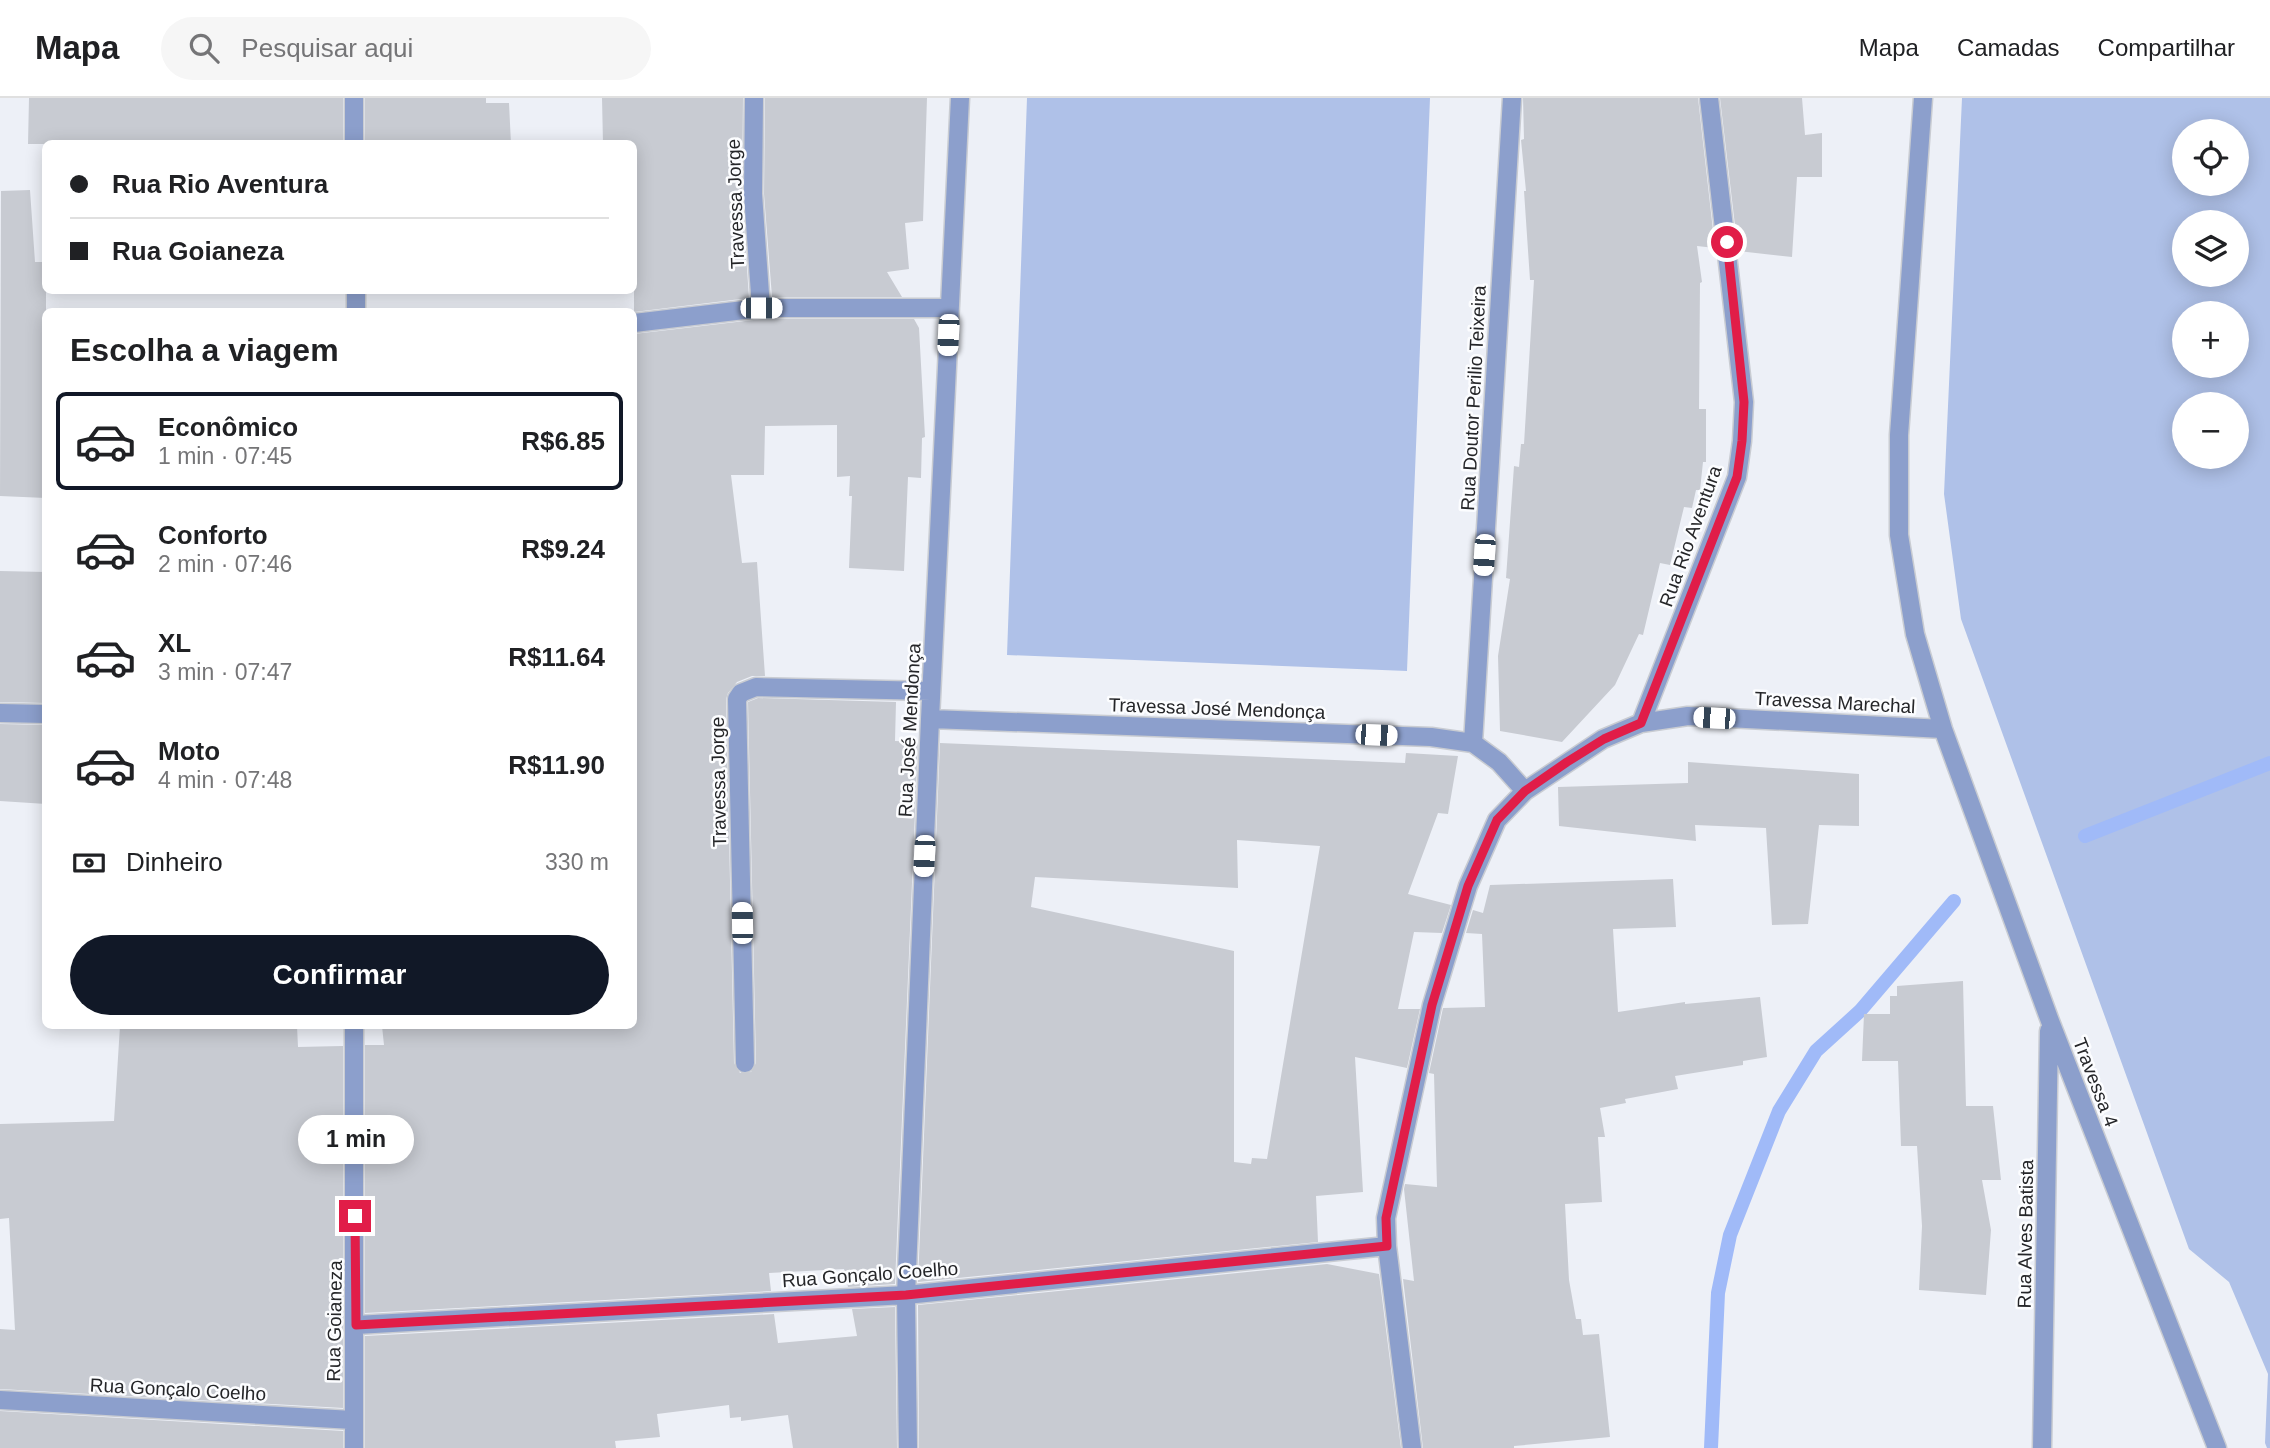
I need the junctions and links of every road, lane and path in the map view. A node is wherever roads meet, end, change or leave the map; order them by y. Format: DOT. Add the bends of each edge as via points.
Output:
graph roads {
  1 [pos="354,98"];
  2 [pos="754,98"];
  3 [pos="960,98"];
  4 [pos="1512,98"];
  5 [pos="1709,98"];
  6 [pos="1923,98"];
  7 [pos="354,140"];
  8 [pos="761,308"];
  9 [pos="949,308"];
  10 [pos="637,323"];
  11 [pos="931,691"];
  12 [pos="0,713"];
  13 [pos="42,714"];
  14 [pos="930,719"];
  15 [pos="1641,723"];
  16 [pos="1943,729"];
  17 [pos="1473,743"];
  18 [pos="1525,791"];
  19 [pos="2050,1021"];
  20 [pos="354,1029"];
  21 [pos="745,1063"];
  22 [pos="1387,1246"];
  23 [pos="906,1295"];
  24 [pos="356,1325"];
  25 [pos="0,1400"];
  26 [pos="353,1420"];
  27 [pos="354,1448"];
  28 [pos="908,1448"];
  29 [pos="1412,1448"];
  30 [pos="2042,1448"];
  31 [pos="2217,1448"];
  1 -- 7 [label="street"];
  2 -- 8 [label="street, Travessa Jorge" via="753,194"];
  3 -- 9 [label="street, Rua José Mendonça"];
  4 -- 17 [label="street, Rua Doutor Perilio Teixeira"];
  5 -- 15 [label="street, Rua Rio Aventura" via="1744,402 1742,441 1737,477"];
  6 -- 16 [label="street" via="1899,435 1899,535 1915,634"];
  8 -- 9 [label="street"];
  8 -- 10 [label="street"];
  9 -- 11 [label="street, Rua José Mendonça"];
  11 -- 14 [label="street, Rua José Mendonça"];
  11 -- 21 [label="street, Travessa Jorge" via="756,687 737,699"];
  12 -- 13 [label="street"];
  14 -- 17 [label="street, Travessa José Mendonça" via="1431,737"];
  14 -- 23 [label="street, Rua José Mendonça"];
  15 -- 16 [label="street, Travessa Marechal" via="1688,716"];
  15 -- 18 [label="street" via="1604,739"];
  16 -- 19 [label="street, Travessa 4"];
  17 -- 18 [label="street, Travessa José Mendonça" via="1499,762"];
  18 -- 22 [label="street" via="1497,820 1468,886 1432,1005 1386,1218"];
  19 -- 30 [label="street, Rua Alves Batista"];
  19 -- 31 [label="street, Travessa 4"];
  20 -- 24 [label="street, Rua Goianeza"];
  22 -- 23 [label="street, Rua Gonçalo Coelho"];
  22 -- 29 [label="street"];
  23 -- 24 [label="street, Rua Gonçalo Coelho"];
  23 -- 28 [label="street, Rua José Mendonça"];
  24 -- 26 [label="street, Rua Goianeza"];
  25 -- 26 [label="street, Rua Gonçalo Coelho"];
  26 -- 27 [label="street, Rua Goianeza"];
}
